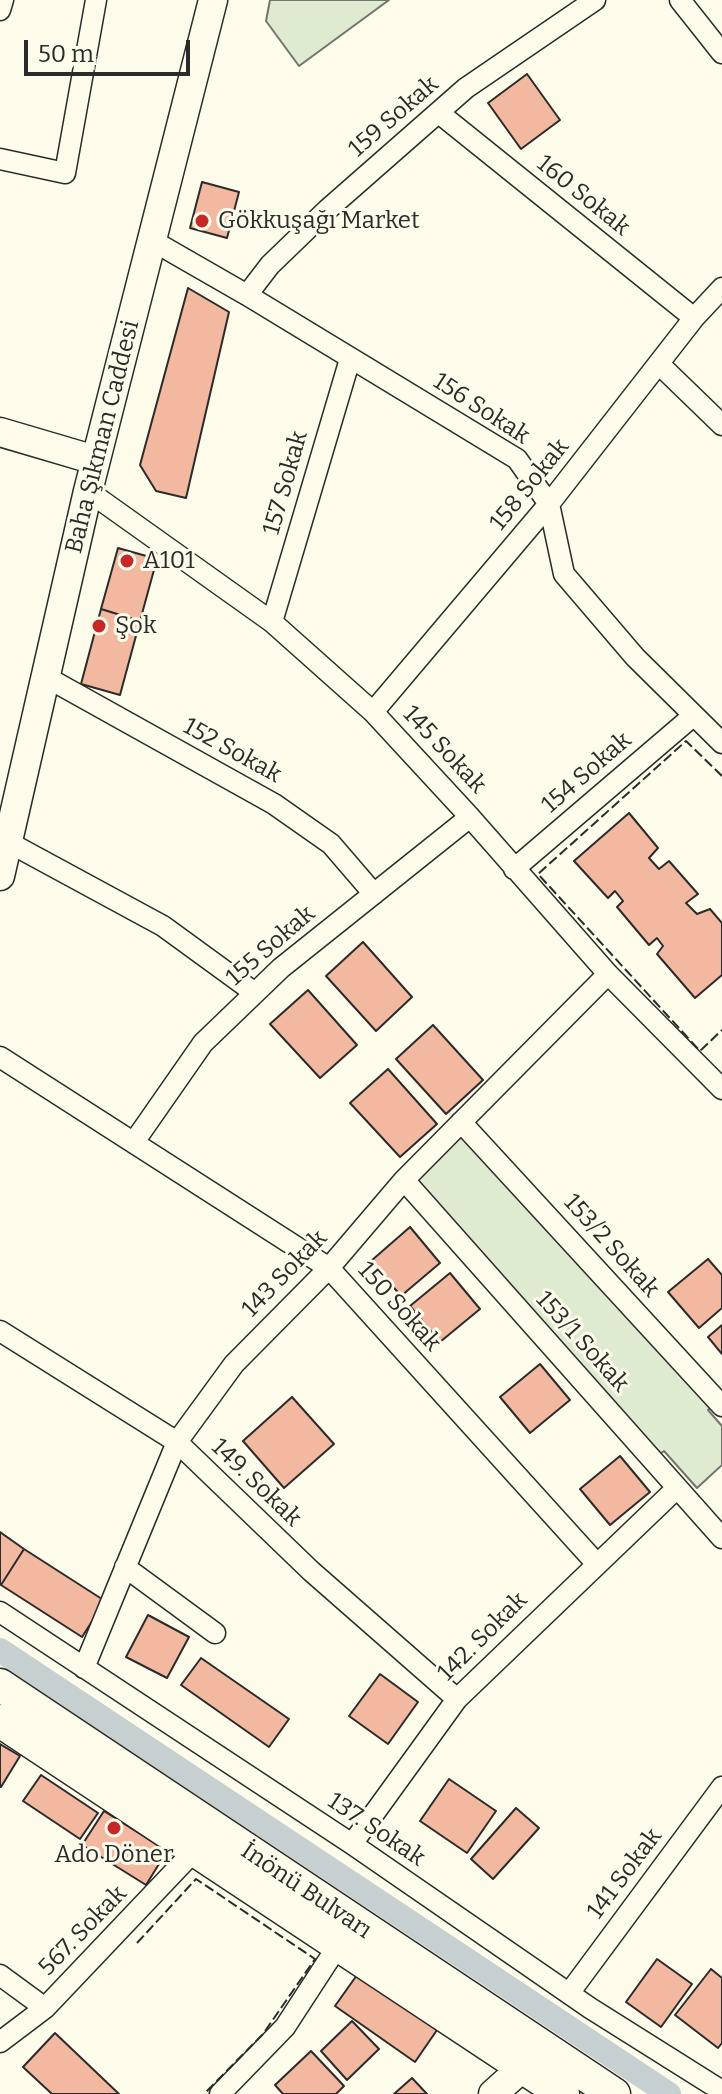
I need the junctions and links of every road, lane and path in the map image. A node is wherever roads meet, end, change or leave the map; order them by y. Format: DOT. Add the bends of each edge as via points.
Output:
graph roads {
  1 [pos="3,0"];
  2 [pos="96,0"];
  3 [pos="213,0"];
  4 [pos="595,0"];
  5 [pos="680,0"];
  6 [pos="0,10"];
  7 [pos="722,53"];
  8 [pos="439,113"];
  9 [pos="0,159"];
  10 [pos="153,241"];
  11 [pos="722,288"];
  12 [pos="247,295"];
  13 [pos="694,318"];
  14 [pos="350,359"];
  15 [pos="660,365"];
  16 [pos="722,425"];
  17 [pos="0,432"];
  18 [pos="95,460"];
  19 [pos="88,491"];
  20 [pos="549,504"];
  21 [pos="272,622"];
  22 [pos="46,677"];
  23 [pos="373,712"];
  24 [pos="693,716"];
  25 [pos="722,743"];
  26 [pos="470,817"];
  27 [pos="7,828"];
  28 [pos="514,869"];
  29 [pos="0,876"];
  30 [pos="374,894"];
  31 [pos="608,974"];
  32 [pos="255,993"];
  33 [pos="0,1057"];
  34 [pos="720,1082"];
  35 [pos="461,1122"];
  36 [pos="134,1142"];
  37 [pos="404,1180"];
  38 [pos="329,1268"];
  39 [pos="0,1331"];
  40 [pos="722,1406"];
  41 [pos="177,1442"];
  42 [pos="677,1488"];
  43 [pos="722,1538"];
  44 [pos="596,1563"];
  45 [pos="125,1567"];
  46 [pos="0,1612"];
  47 [pos="215,1633"];
  48 [pos="84,1668"];
  49 [pos="0,1685"];
  50 [pos="457,1699"];
  51 [pos="0,1721"];
  52 [pos="722,1787"];
  53 [pos="352,1844"];
  54 [pos="196,1849"];
  55 [pos="339,1944"];
  56 [pos="0,1975"];
  57 [pos="570,1992"];
  58 [pos="45,2008"];
  59 [pos="0,2042"];
  60 [pos="530,2056"];
  61 [pos="721,2089"];
  62 [pos="220,2094"];
  63 [pos="493,2094"];
  64 [pos="563,2094"];
  65 [pos="614,2094"];
  1 -- 6 [label="street"];
  2 -- 9 [label="street" via="65,173"];
  3 -- 10 [label="main road, Baha Şıkman Caddesi"];
  4 -- 8 [label="street, 159 Sokak" via="466,88"];
  5 -- 7 [label="street"];
  8 -- 12 [label="street, 159 Sokak" via="327,210"];
  8 -- 13 [label="street, 160 Sokak"];
  10 -- 12 [label="street, 156 Sokak"];
  10 -- 18 [label="main road, Baha Şıkman Caddesi"];
  11 -- 13 [label="street, 158 Sokak"];
  12 -- 14 [label="street, 156 Sokak"];
  13 -- 15 [label="street, 158 Sokak"];
  14 -- 20 [label="street, 156 Sokak" via="517,459"];
  14 -- 21 [label="street, 157 Sokak"];
  15 -- 16 [label="street"];
  15 -- 20 [label="street, 158 Sokak"];
  17 -- 18 [label="main road"];
  18 -- 19 [label="main road, Baha Şıkman Caddesi"];
  19 -- 21 [label="street, 145 Sokak"];
  19 -- 22 [label="main road, Baha Şıkman Caddesi"];
  20 -- 23 [label="street, 158 Sokak"];
  20 -- 24 [label="street, 156 Sokak" via="564,574"];
  21 -- 23 [label="street, 145 Sokak"];
  22 -- 27 [label="main road, Baha Şıkman Caddesi"];
  22 -- 30 [label="street, 152 Sokak" via="274,804 331,844"];
  23 -- 26 [label="street, 145 Sokak"];
  24 -- 25 [label="street, 156 Sokak"];
  24 -- 28 [label="street, 154 Sokak"];
  26 -- 28 [label="street, 145 Sokak"];
  26 -- 30 [label="street, 155 Sokak"];
  27 -- 29 [label="main road, Baha Şıkman Caddesi"];
  27 -- 32 [label="street" via="163,926"];
  28 -- 31 [label="street, 145 Sokak"];
  30 -- 32 [label="street, 155 Sokak"];
  31 -- 34 [label="street, 145 Sokak"];
  31 -- 35 [label="street, 143 Sokak"];
  32 -- 36 [label="street, 155 Sokak" via="203,1043"];
  33 -- 36 [label="street, 150 Sokak"];
  35 -- 37 [label="street, 143 Sokak"];
  35 -- 40 [label="street, 153/2 Sokak"];
  36 -- 38 [label="street, 150 Sokak"];
  37 -- 38 [label="street, 143 Sokak"];
  37 -- 42 [label="street, 153/1 Sokak"];
  38 -- 41 [label="street, 143 Sokak" via="234,1364"];
  38 -- 44 [label="street, 150 Sokak"];
  39 -- 41 [label="street, 149. Sokak"];
  41 -- 45 [label="street, 143 Sokak"];
  41 -- 50 [label="street, 149. Sokak" via="311,1571"];
  42 -- 43 [label="street, 153/1 Sokak"];
  42 -- 44 [label="street, 142. Sokak"];
  44 -- 50 [label="street, 142. Sokak"];
  45 -- 47 [label="street"];
  45 -- 48 [label="street, 143 Sokak"];
  46 -- 48 [label="street, 137. Sokak"];
  48 -- 53 [label="street, 137. Sokak"];
  49 -- 60 [label="main road, İnönü Bulvarı"];
  50 -- 53 [label="street, 142. Sokak"];
  51 -- 54 [label="main road, İnönü Bulvarı"];
  52 -- 57 [label="street, 141 Sokak"];
  53 -- 57 [label="street, 137. Sokak"];
  54 -- 55 [label="main road, İnönü Bulvarı"];
  54 -- 58 [label="street, 567. Sokak"];
  55 -- 60 [label="main road, İnönü Bulvarı"];
  55 -- 62 [label="street" via="285,2027"];
  56 -- 58 [label="street"];
  57 -- 61 [label="street, 137. Sokak"];
  58 -- 59 [label="street, 567. Sokak"];
  60 -- 63 [label="main road"];
  60 -- 64 [label="main road, İnönü Bulvarı"];
  60 -- 65 [label="main road, İnönü Bulvarı"];
}
